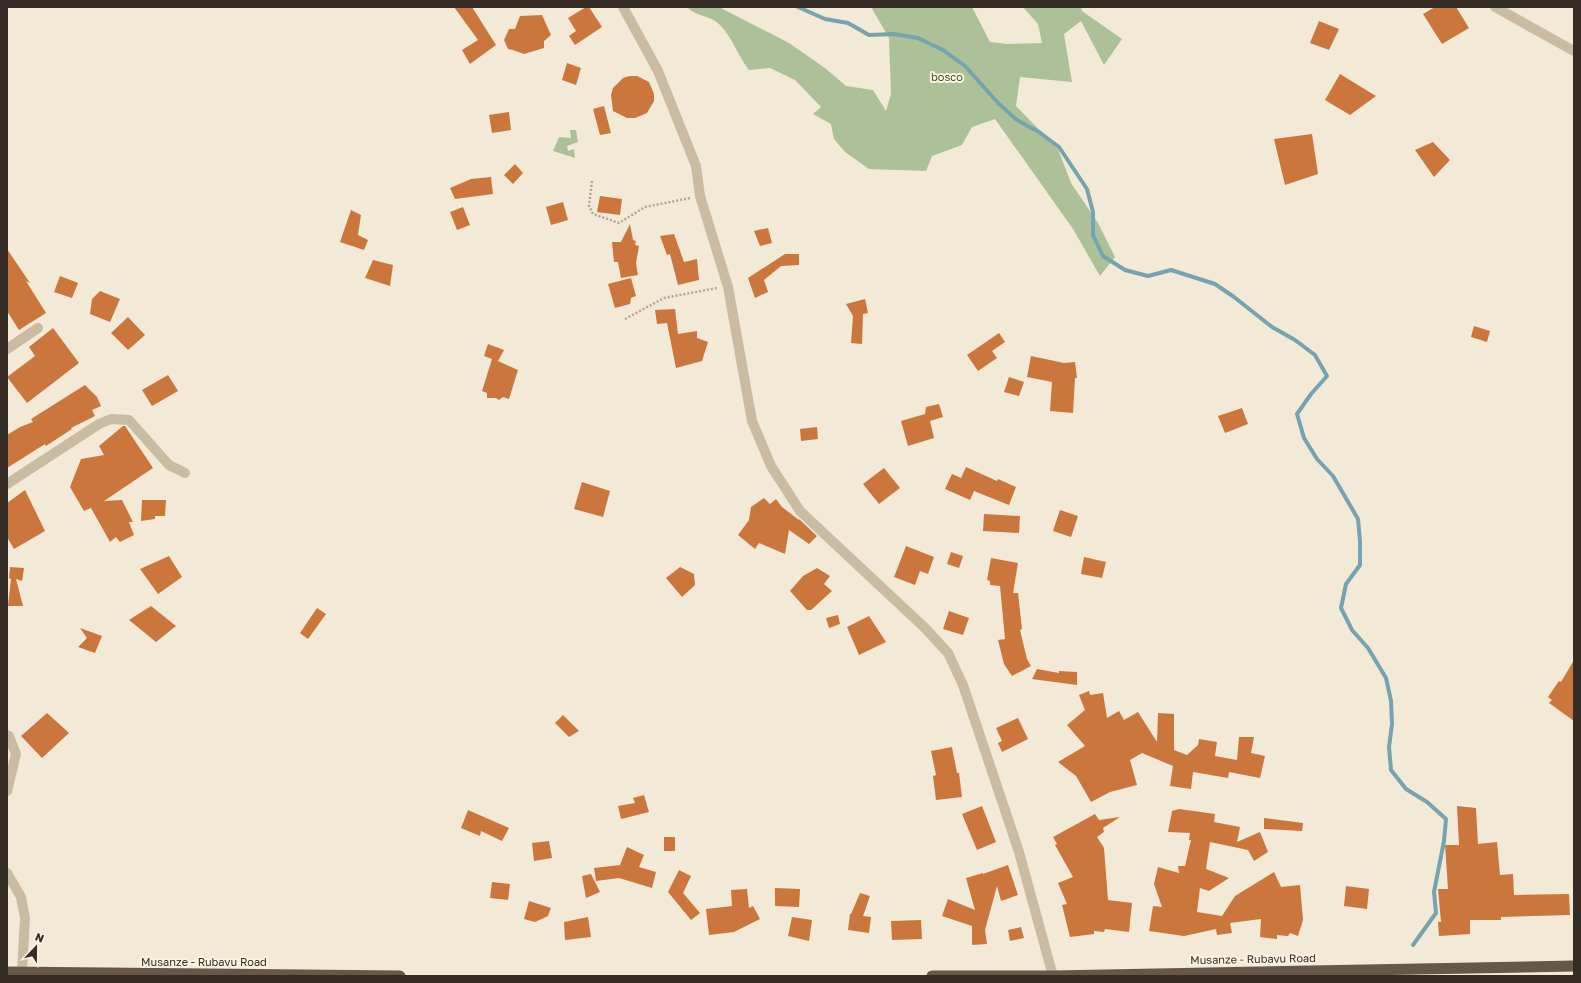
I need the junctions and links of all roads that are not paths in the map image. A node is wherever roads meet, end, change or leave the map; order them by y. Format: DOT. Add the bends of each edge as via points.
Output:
graph roads {
  1 [pos="623,7"];
  2 [pos="1495,7"];
  3 [pos="1574,51"];
  4 [pos="38,328"];
  5 [pos="7,349"];
  6 [pos="186,473"];
  7 [pos="7,484"];
  8 [pos="7,735"];
  9 [pos="7,791"];
  10 [pos="7,873"];
  11 [pos="1574,966"];
  12 [pos="22,971"];
  13 [pos="7,972"];
  14 [pos="150,975"];
  15 [pos="400,976"];
  16 [pos="932,976"];
  17 [pos="1053,976"];
  1 -- 17 [label="street" via="658,71 696,166 700,196 728,286 752,422 771,466 800,511 925,628 948,653 963,685 1019,852"];
  2 -- 3 [label="street"];
  4 -- 5 [label="street"];
  6 -- 7 [label="street" via="169,465 129,420 111,419 99,424"];
  8 -- 9 [label="street" via="16,754"];
  10 -- 12 [label="street" via="20,897 25,918"];
  11 -- 17 [label="highway, Musanze - Rubavu Road"];
  12 -- 13 [label="highway, Musanze - Rubavu Road"];
  12 -- 14 [label="highway, Musanze - Rubavu Road"];
  14 -- 15 [label="highway, Musanze - Rubavu Road"];
  16 -- 17 [label="highway, Musanze - Rubavu Road"];
}
